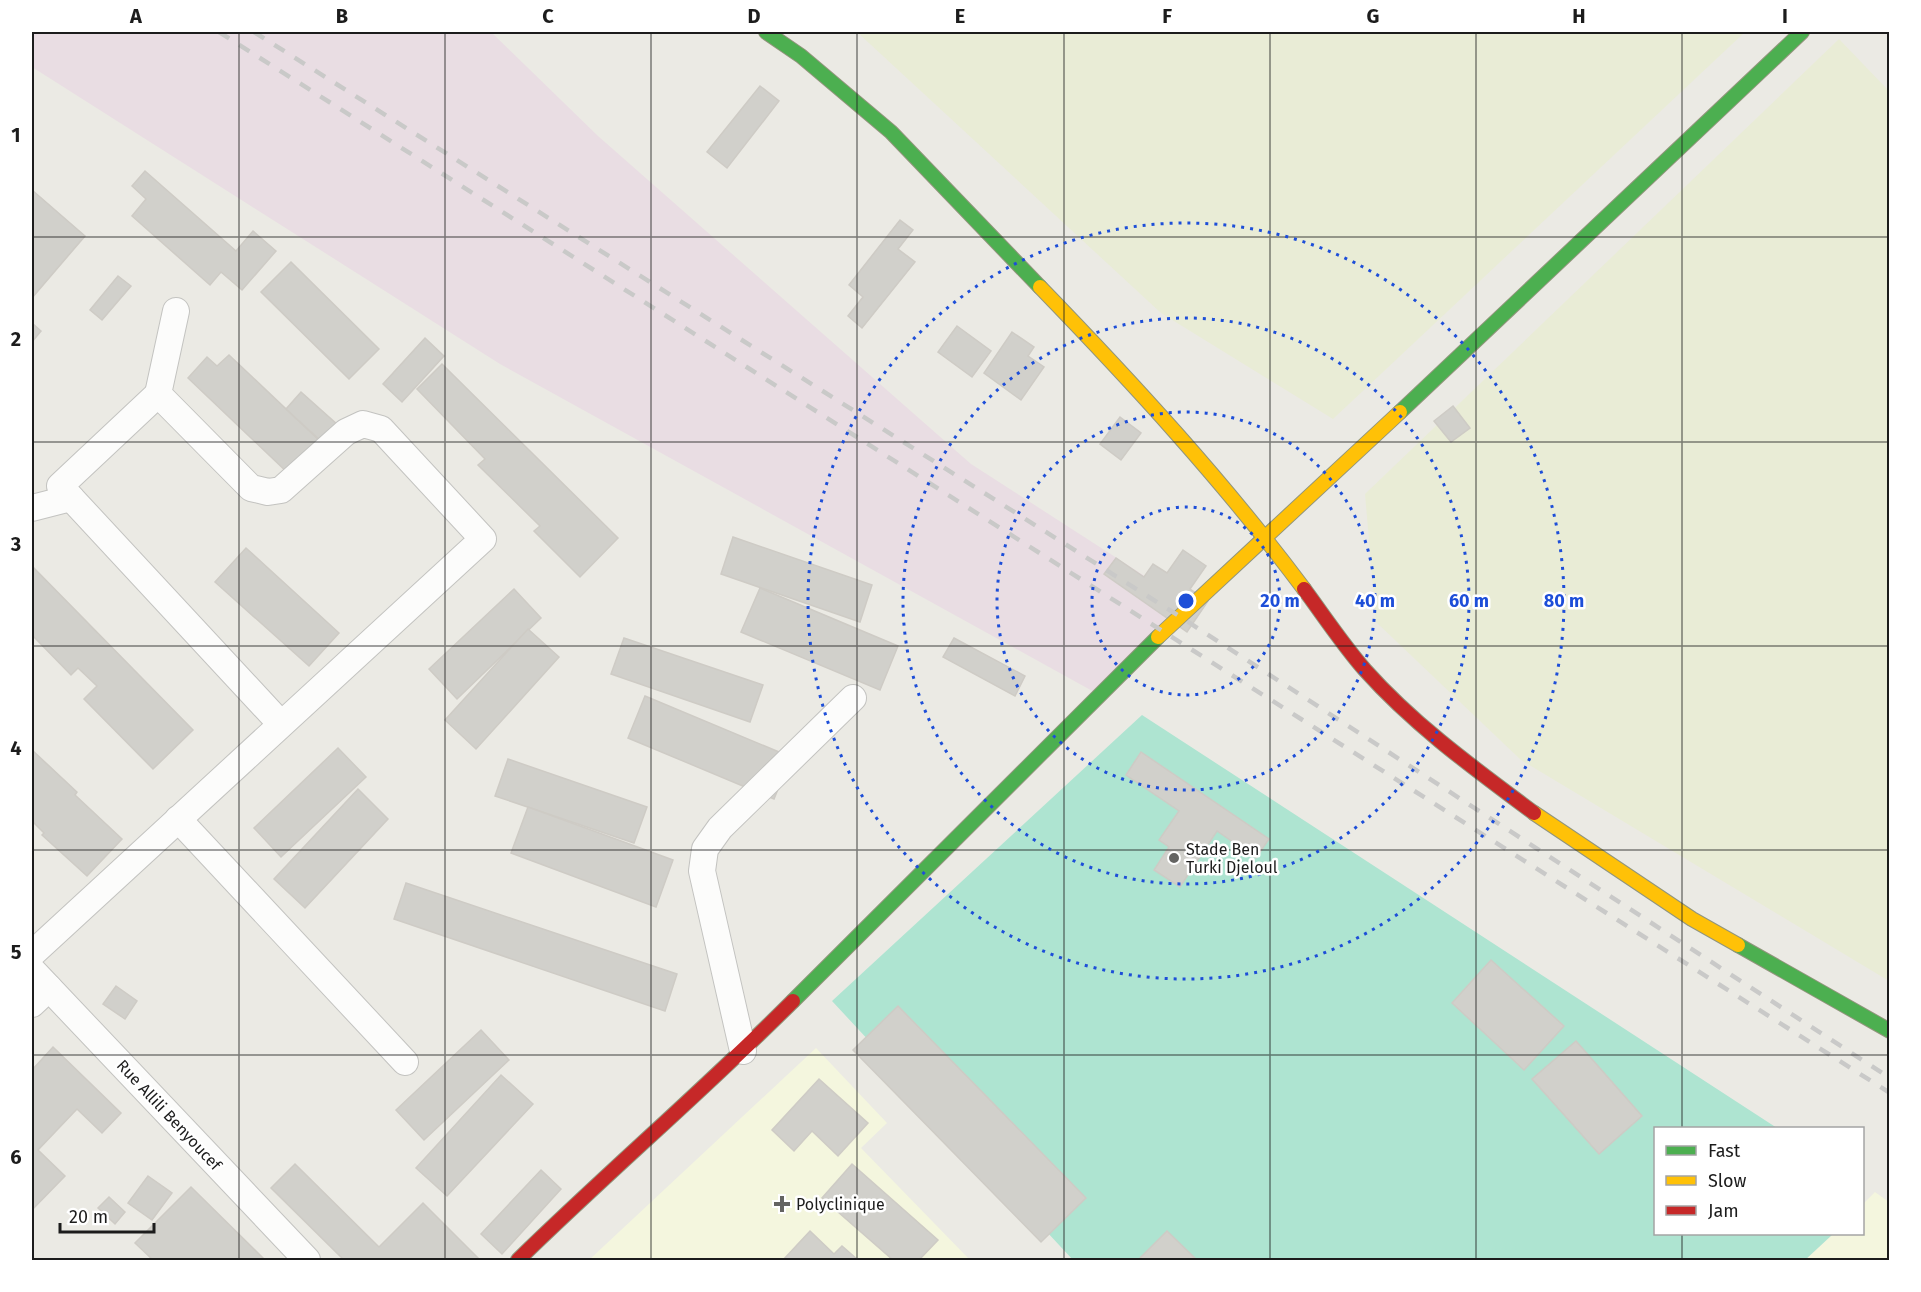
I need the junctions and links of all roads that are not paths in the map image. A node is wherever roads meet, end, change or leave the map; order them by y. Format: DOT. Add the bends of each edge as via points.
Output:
graph roads {
  1 [pos="766,32"];
  2 [pos="1802,32"];
  3 [pos="176,311"];
  4 [pos="158,394"];
  5 [pos="71,498"];
  6 [pos="32,508"];
  7 [pos="1266,538"];
  8 [pos="853,698"];
  9 [pos="281,724"];
  10 [pos="178,819"];
  11 [pos="32,954"];
  12 [pos="37,987"];
  13 [pos="1890,1031"];
  14 [pos="743,1051"];
  15 [pos="405,1062"];
  16 [pos="307,1260"];
  17 [pos="518,1260"];
  1 -- 7 [label="main road" via="801,56 891,132 942,183 1122,372"];
  2 -- 7 [label="main road"];
  3 -- 4 [label="street"];
  4 -- 5 [label="street" via="60,486"];
  4 -- 9 [label="street" via="251,488 268,492 281,490 346,432 363,424 381,429 483,539"];
  5 -- 6 [label="street"];
  5 -- 9 [label="street"];
  7 -- 13 [label="main road" via="1364,669 1404,710 1476,770 1554,828 1692,919"];
  7 -- 14 [label="main road" via="1131,663"];
  8 -- 14 [label="street" via="720,828 705,849 702,871"];
  9 -- 10 [label="street"];
  10 -- 11 [label="street"];
  10 -- 15 [label="street"];
  12 -- 16 [label="street, Rue Allili Benyoucef"];
  14 -- 17 [label="main road"];
}
